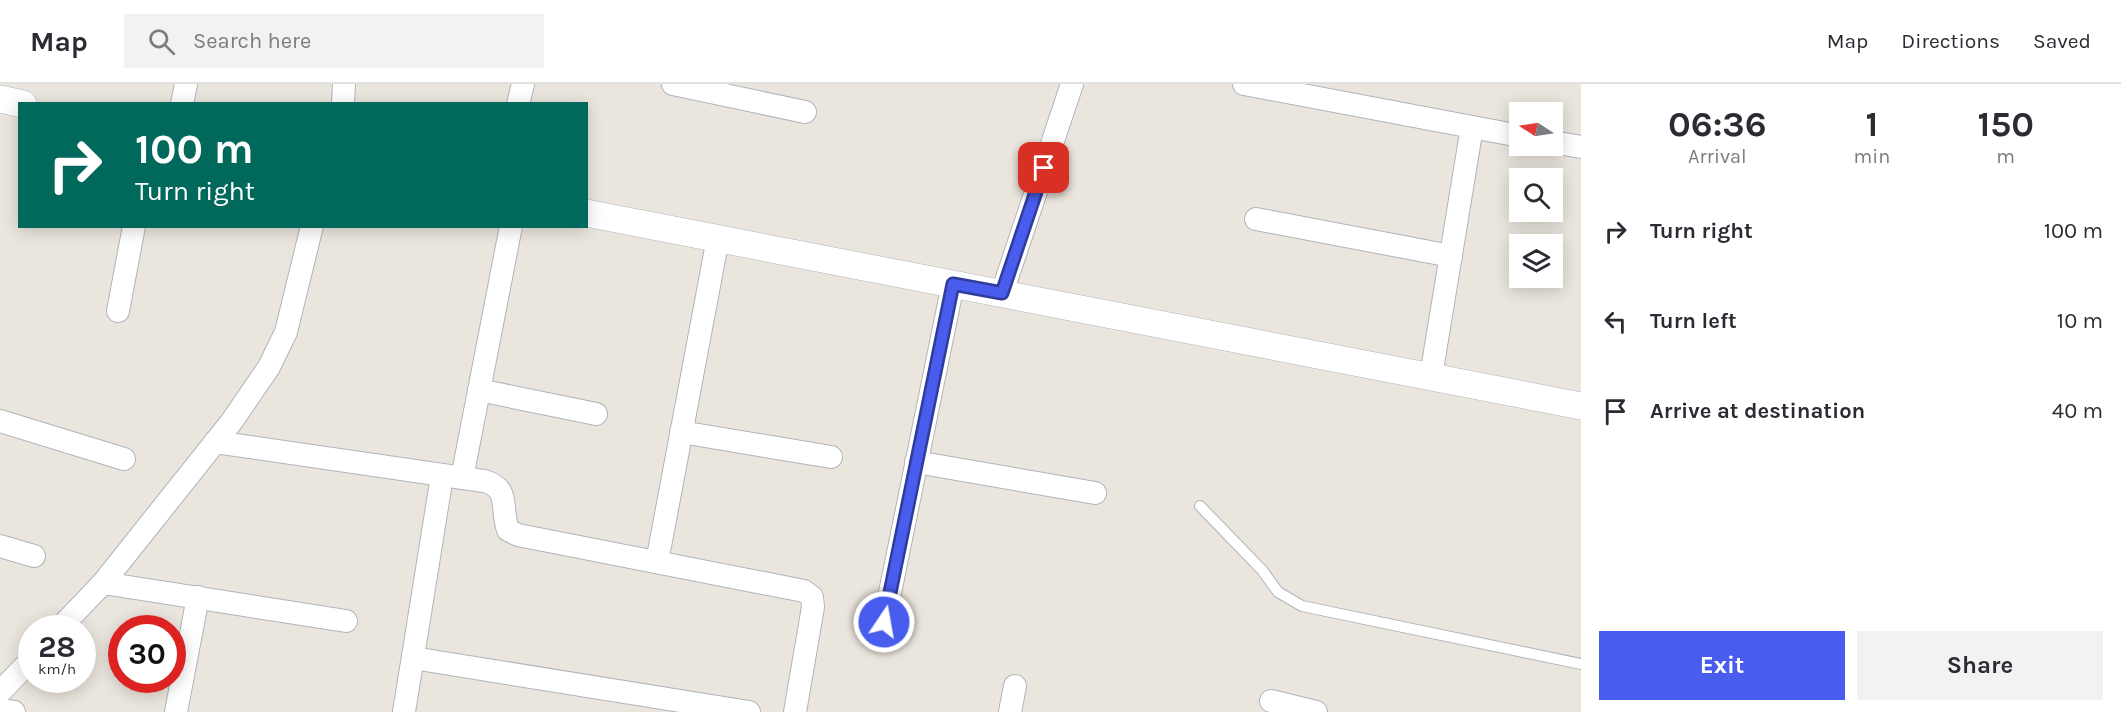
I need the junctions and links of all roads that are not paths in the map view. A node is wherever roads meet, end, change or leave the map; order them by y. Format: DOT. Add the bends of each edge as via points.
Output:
graph roads {
  1 [pos="186,84"];
  2 [pos="344,84"];
  3 [pos="523,84"];
  4 [pos="673,84"];
  5 [pos="1072,84"];
  6 [pos="1244,84"];
  7 [pos="746,91"];
  8 [pos="0,99"];
  9 [pos="182,102"];
  10 [pos="343,102"];
  11 [pos="518,102"];
  12 [pos="18,103"];
  13 [pos="805,112"];
  14 [pos="1472,127"];
  15 [pos="1509,134"];
  16 [pos="1563,144"];
  17 [pos="1581,147"];
  18 [pos="588,213"];
  19 [pos="1256,219"];
  20 [pos="134,228"];
  21 [pos="312,228"];
  22 [pos="511,228"];
  23 [pos="718,238"];
  24 [pos="1450,256"];
  25 [pos="953,284"];
  26 [pos="1002,293"];
  27 [pos="118,311"];
  28 [pos="1431,376"];
  29 [pos="479,390"];
  30 [pos="1581,405"];
  31 [pos="596,414"];
  32 [pos="0,421"];
  33 [pos="681,432"];
  34 [pos="215,442"];
  35 [pos="831,456"];
  36 [pos="124,459"];
  37 [pos="916,462"];
  38 [pos="452,477"];
  39 [pos="1095,493"];
  40 [pos="1200,506"];
  41 [pos="0,546"];
  42 [pos="34,556"];
  43 [pos="657,562"];
  44 [pos="103,583"];
  45 [pos="198,597"];
  46 [pos="72,615"];
  47 [pos="346,621"];
  48 [pos="884,622"];
  49 [pos="413,658"];
  50 [pos="1581,664"];
  51 [pos="18,673"];
  52 [pos="1015,686"];
  53 [pos="0,692"];
  54 [pos="1271,701"];
  55 [pos="0,710"];
  56 [pos="14,712"];
  57 [pos="176,712"];
  58 [pos="404,712"];
  59 [pos="749,712"];
  60 [pos="795,712"];
  61 [pos="1010,712"];
  62 [pos="1316,712"];
  1 -- 9 [label="street"];
  2 -- 10 [label="street"];
  3 -- 11 [label="street"];
  4 -- 7 [label="street"];
  5 -- 26 [label="street"];
  6 -- 14 [label="street"];
  7 -- 13 [label="street"];
  8 -- 12 [label="street"];
  14 -- 15 [label="street"];
  14 -- 24 [label="street"];
  16 -- 17 [label="street"];
  18 -- 23 [label="street"];
  19 -- 24 [label="street"];
  20 -- 27 [label="street"];
  21 -- 34 [label="street" via="286,332 269,367"];
  22 -- 29 [label="street"];
  23 -- 25 [label="street"];
  23 -- 33 [label="street"];
  24 -- 28 [label="street"];
  25 -- 26 [label="street"];
  25 -- 37 [label="street"];
  26 -- 28 [label="street"];
  28 -- 30 [label="street"];
  29 -- 31 [label="street"];
  29 -- 38 [label="street"];
  32 -- 36 [label="street"];
  33 -- 35 [label="street"];
  33 -- 43 [label="street"];
  34 -- 38 [label="street"];
  34 -- 44 [label="street"];
  37 -- 39 [label="street"];
  37 -- 48 [label="street"];
  38 -- 43 [label="street" via="496,484 501,491 508,530 518,536"];
  38 -- 49 [label="street"];
  40 -- 50 [label="lane" via="1278,592 1302,606"];
  41 -- 42 [label="street"];
  43 -- 60 [label="street" via="804,591 812,597"];
  44 -- 45 [label="street"];
  44 -- 46 [label="street"];
  45 -- 47 [label="street"];
  45 -- 57 [label="street"];
  49 -- 58 [label="street"];
  49 -- 59 [label="street"];
  51 -- 53 [label="street"];
  52 -- 61 [label="street"];
  54 -- 62 [label="street"];
  55 -- 56 [label="street"];
}
